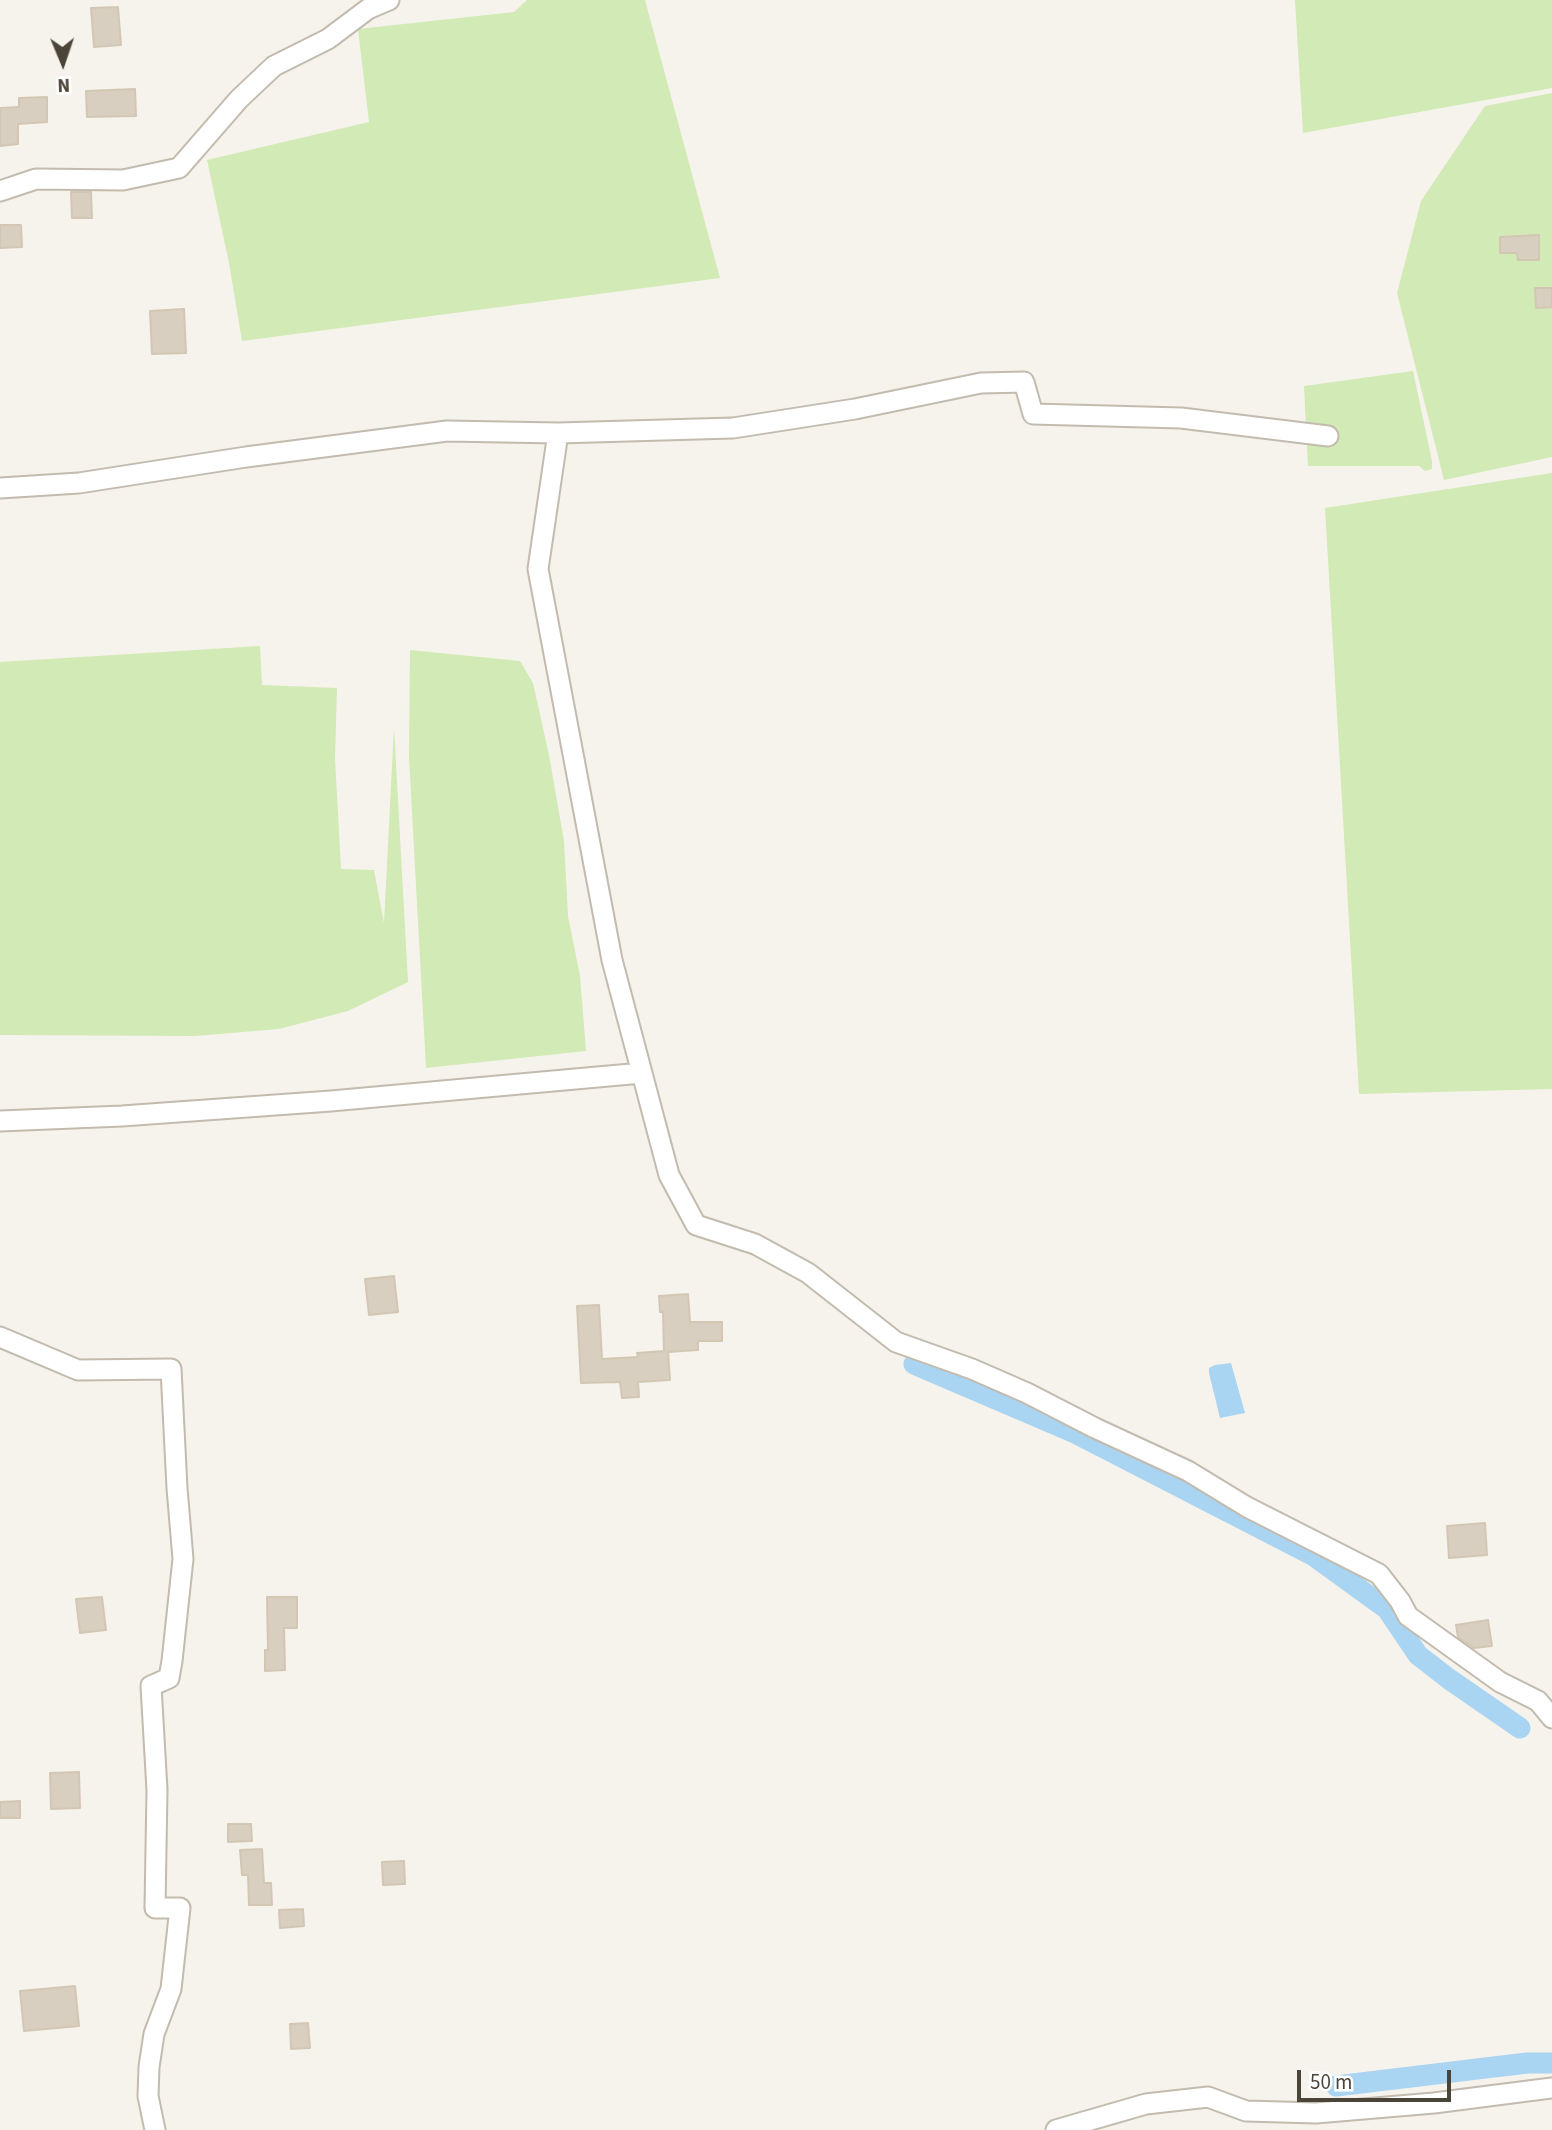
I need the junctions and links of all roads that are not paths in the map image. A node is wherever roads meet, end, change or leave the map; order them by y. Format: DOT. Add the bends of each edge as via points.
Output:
graph roads {
  1 [pos="388,0"];
  2 [pos="0,191"];
  3 [pos="558,433"];
  4 [pos="1328,436"];
  5 [pos="0,488"];
  6 [pos="642,1073"];
  7 [pos="0,1121"];
  8 [pos="0,1336"];
  9 [pos="1552,1718"];
  10 [pos="1552,2088"];
  11 [pos="155,2130"];
  12 [pos="1056,2130"];
  1 -- 2 [label="street" via="328,39 274,66 179,168 123,180 36,179"];
  3 -- 4 [label="street" via="733,428 981,383 1024,382 1033,414 1181,418"];
  3 -- 5 [label="street" via="447,432 79,483"];
  3 -- 6 [label="street" via="538,569 612,960"];
  6 -- 7 [label="street" via="317,1102"];
  6 -- 9 [label="street" via="669,1175 696,1225 755,1244 808,1273 896,1342 1027,1393 1188,1471 1247,1507 1379,1574 1408,1616 1500,1682 1538,1701"];
  8 -- 11 [label="street" via="78,1370 172,1369 183,1559 169,1678 151,1686 157,1790 155,1908 180,1908 172,1989 154,2034 149,2067 148,2096"];
  10 -- 12 [label="street" via="1316,2113 1246,2111 1208,2097 1146,2104"];
}
